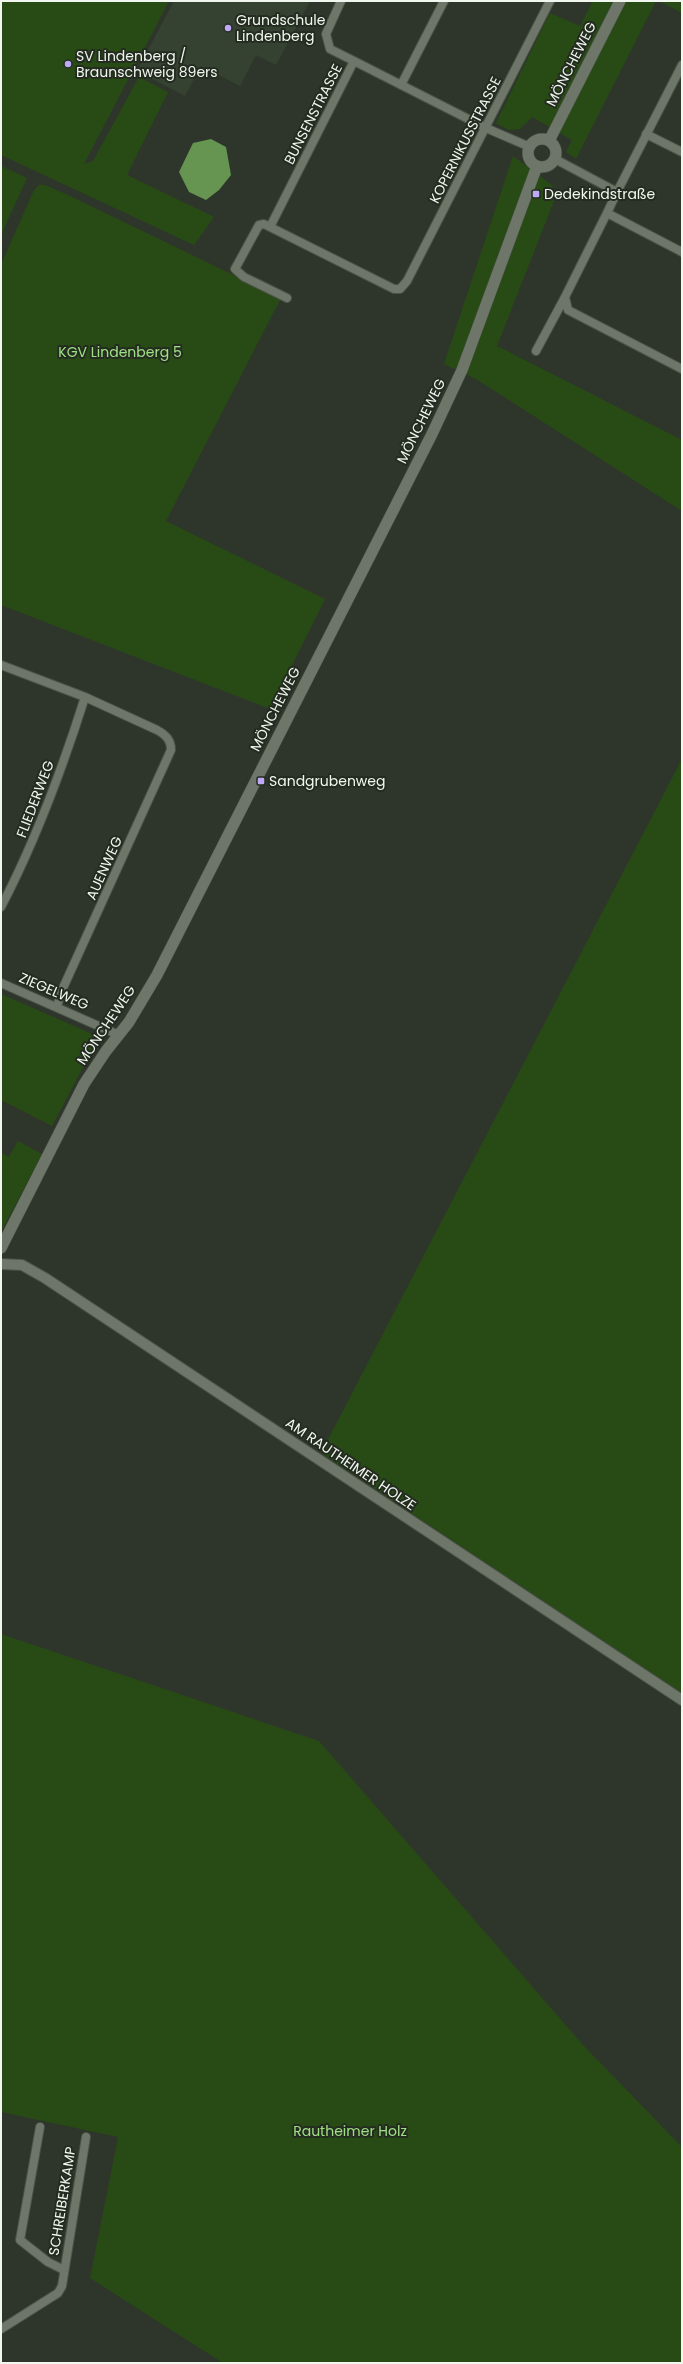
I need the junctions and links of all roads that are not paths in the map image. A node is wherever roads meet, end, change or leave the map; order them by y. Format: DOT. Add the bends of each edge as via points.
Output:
graph roads {
  1 [pos="341,1"];
  2 [pos="444,1"];
  3 [pos="550,1"];
  4 [pos="620,1"];
  5 [pos="354,61"];
  6 [pos="682,64"];
  7 [pos="401,85"];
  8 [pos="486,128"];
  9 [pos="646,134"];
  10 [pos="549,141"];
  11 [pos="530,147"];
  12 [pos="682,152"];
  13 [pos="555,159"];
  14 [pos="537,166"];
  15 [pos="617,192"];
  16 [pos="607,213"];
  17 [pos="270,227"];
  18 [pos="682,252"];
  19 [pos="287,298"];
  20 [pos="565,298"];
  21 [pos="536,352"];
  22 [pos="682,369"];
  23 [pos="1,665"];
  24 [pos="85,698"];
  25 [pos="1,907"];
  26 [pos="1,983"];
  27 [pos="57,1006"];
  28 [pos="119,1035"];
  29 [pos="1,1248"];
  30 [pos="1,1264"];
  31 [pos="682,1700"];
  32 [pos="40,2127"];
  33 [pos="86,2137"];
  34 [pos="64,2270"];
  35 [pos="1,2329"];
  1 -- 5 [label="street, BUNSENSTRASSE" via="326,34 330,49"];
  2 -- 7 [label="street"];
  3 -- 8 [label="street, KOPERNIKUSSTRASSE"];
  4 -- 10 [label="main road, MÖNCHEWEG"];
  5 -- 7 [label="street"];
  5 -- 17 [label="street, BUNSENSTRASSE"];
  6 -- 9 [label="street"];
  7 -- 8 [label="street"];
  8 -- 11 [label="street"];
  8 -- 17 [label="street, KOPERNIKUSSTRASSE" via="407,282 400,289 388,287"];
  9 -- 12 [label="street"];
  9 -- 15 [label="street"];
  10 -- 11 [label="main road" via="538,140"];
  10 -- 13 [label="main road" via="555,149"];
  11 -- 14 [label="main road" via="529,156"];
  13 -- 14 [label="main road" via="547,166"];
  13 -- 15 [label="street"];
  14 -- 28 [label="main road, MÖNCHEWEG" via="464,364 432,434 157,975"];
  15 -- 16 [label="street"];
  16 -- 18 [label="street"];
  16 -- 20 [label="street"];
  17 -- 19 [label="street" via="259,225 234,269 244,277"];
  20 -- 21 [label="street"];
  20 -- 22 [label="street" via="568,310"];
  23 -- 24 [label="street"];
  24 -- 25 [label="street, FLIEDERWEG" via="43,818"];
  24 -- 27 [label="street, AUENWEG" via="157,730 169,740 171,750"];
  26 -- 27 [label="street, ZIEGELWEG"];
  27 -- 28 [label="street, ZIEGELWEG"];
  28 -- 29 [label="main road, MÖNCHEWEG" via="84,1084"];
  30 -- 31 [label="street, AM RAUTHEIMER HOLZE" via="22,1266 45,1278"];
  32 -- 34 [label="street, SCHREIBERKAMP" via="20,2240 48,2262"];
  33 -- 34 [label="street, SCHREIBERKAMP"];
  34 -- 35 [label="street" via="62,2286 58,2293"];
}
